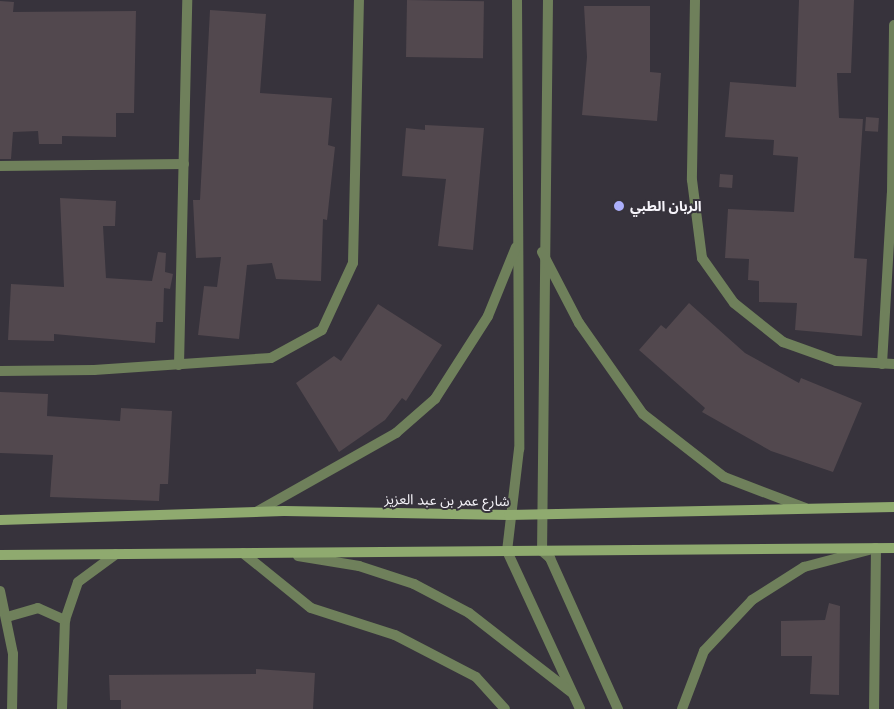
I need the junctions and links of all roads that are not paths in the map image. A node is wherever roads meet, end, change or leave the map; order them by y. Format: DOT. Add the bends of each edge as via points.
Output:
graph roads {
  1 [pos="187,0"];
  2 [pos="359,0"];
  3 [pos="517,0"];
  4 [pos="548,0"];
  5 [pos="695,0"];
  6 [pos="894,25"];
  7 [pos="184,164"];
  8 [pos="0,166"];
  9 [pos="893,193"];
  10 [pos="518,241"];
  11 [pos="542,250"];
  12 [pos="882,364"];
  13 [pos="894,364"];
  14 [pos="179,365"];
  15 [pos="0,371"];
  16 [pos="894,507"];
  17 [pos="806,509"];
  18 [pos="256,512"];
  19 [pos="540,513"];
  20 [pos="510,515"];
  21 [pos="0,520"];
  22 [pos="876,548"];
  23 [pos="894,548"];
  24 [pos="507,551"];
  25 [pos="542,551"];
  26 [pos="242,553"];
  27 [pos="282,553"];
  28 [pos="116,554"];
  29 [pos="0,555"];
  30 [pos="0,591"];
  31 [pos="7,617"];
  32 [pos="65,620"];
  33 [pos="573,693"];
  34 [pos="12,709"];
  35 [pos="62,709"];
  36 [pos="505,709"];
  37 [pos="580,709"];
  38 [pos="618,709"];
  39 [pos="682,709"];
  40 [pos="874,709"];
  1 -- 7 [label="street"];
  2 -- 14 [label="street" via="353,263 322,330 271,358"];
  3 -- 10 [label="street"];
  4 -- 11 [label="street"];
  5 -- 12 [label="street" via="692,180 702,258 734,303 783,342 836,361"];
  6 -- 9 [label="street"];
  7 -- 8 [label="street"];
  7 -- 14 [label="street"];
  9 -- 12 [label="street"];
  10 -- 18 [label="street" via="488,316 435,399 396,433"];
  10 -- 20 [label="street" via="519,449"];
  11 -- 17 [label="street" via="579,323 643,414 724,477"];
  11 -- 19 [label="street"];
  12 -- 13 [label="street"];
  14 -- 15 [label="street"];
  16 -- 17 [label="main road, شارع عمر بن عبد العزيز"];
  17 -- 19 [label="main road, شارع عمر بن عبد العزيز"];
  18 -- 20 [label="main road, شارع عمر بن عبد العزيز"];
  18 -- 21 [label="main road, شارع عمر بن عبد العزيز"];
  19 -- 20 [label="main road, شارع عمر بن عبد العزيز"];
  19 -- 25 [label="street"];
  20 -- 24 [label="street"];
  22 -- 23 [label="main road"];
  22 -- 25 [label="main road"];
  22 -- 39 [label="street" via="804,567 752,600 704,651"];
  22 -- 40 [label="street"];
  24 -- 25 [label="main road"];
  24 -- 27 [label="main road"];
  24 -- 33 [label="street"];
  25 -- 38 [label="street" via="550,558"];
  26 -- 27 [label="main road"];
  26 -- 28 [label="main road"];
  26 -- 36 [label="street" via="310,608 395,635 476,677"];
  27 -- 33 [label="street" via="359,566 414,584 469,613"];
  28 -- 29 [label="main road"];
  28 -- 32 [label="street" via="78,582"];
  30 -- 31 [label="street"];
  31 -- 32 [label="street" via="38,608"];
  31 -- 34 [label="street" via="13,654"];
  32 -- 35 [label="street"];
  33 -- 37 [label="street"];
}
